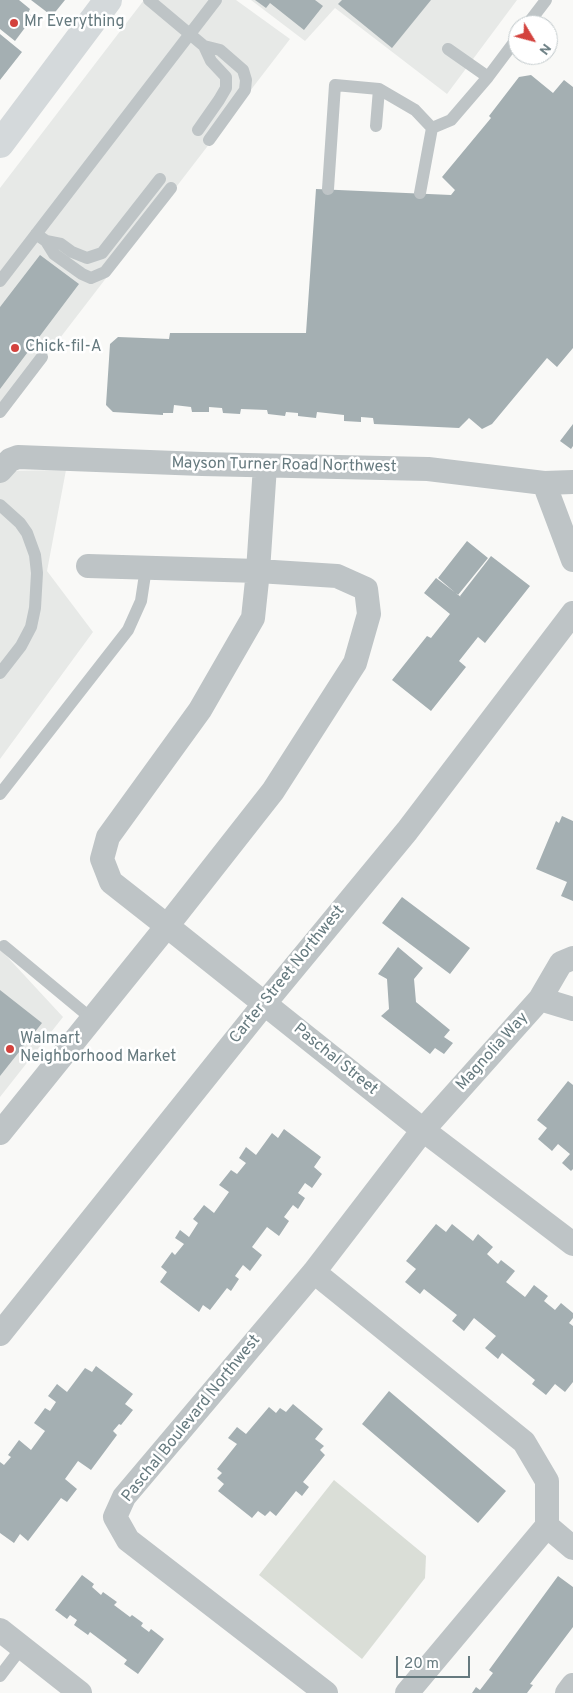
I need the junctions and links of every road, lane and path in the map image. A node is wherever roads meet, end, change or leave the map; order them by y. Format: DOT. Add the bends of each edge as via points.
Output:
graph roads {
  1 [pos="108,0"];
  2 [pos="149,0"];
  3 [pos="216,0"];
  4 [pos="546,0"];
  5 [pos="535,15"];
  6 [pos="190,33"];
  7 [pos="204,46"];
  8 [pos="448,49"];
  9 [pos="508,50"];
  10 [pos="488,77"];
  11 [pos="379,89"];
  12 [pos="376,126"];
  13 [pos="432,128"];
  14 [pos="198,130"];
  15 [pos="210,140"];
  16 [pos="0,144"];
  17 [pos="160,179"];
  18 [pos="171,188"];
  19 [pos="328,189"];
  20 [pos="420,193"];
  21 [pos="41,238"];
  22 [pos="0,281"];
  23 [pos="42,357"];
  24 [pos="0,412"];
  25 [pos="265,466"];
  26 [pos="0,471"];
  27 [pos="573,482"];
  28 [pos="544,483"];
  29 [pos="0,505"];
  30 [pos="573,560"];
  31 [pos="88,566"];
  32 [pos="146,568"];
  33 [pos="258,571"];
  34 [pos="573,613"];
  35 [pos="0,673"];
  36 [pos="0,794"];
  37 [pos="167,926"];
  38 [pos="4,946"];
  39 [pos="573,958"];
  40 [pos="540,999"];
  41 [pos="265,1004"];
  42 [pos="573,1009"];
  43 [pos="92,1019"];
  44 [pos="414,1123"];
  45 [pos="0,1132"];
  46 [pos="573,1244"];
  47 [pos="314,1272"];
  48 [pos="0,1334"];
  49 [pos="547,1526"];
  50 [pos="573,1548"];
  51 [pos="0,1630"];
  52 [pos="22,1647"];
  53 [pos="0,1676"];
  54 [pos="573,1686"];
  55 [pos="80,1693"];
  56 [pos="326,1693"];
  57 [pos="407,1693"];
  58 [pos="567,1693"];
  1 -- 16 [label="main road"];
  2 -- 6 [label="lane"];
  3 -- 6 [label="lane"];
  4 -- 5 [label="lane"];
  6 -- 7 [label="lane"];
  6 -- 21 [label="lane"];
  7 -- 14 [label="lane" via="211,61 226,77 226,88"];
  7 -- 15 [label="lane" via="220,50 243,70 246,80 244,90"];
  8 -- 10 [label="lane"];
  9 -- 10 [label="lane"];
  10 -- 13 [label="lane" via="451,120"];
  11 -- 12 [label="lane"];
  11 -- 13 [label="lane" via="415,110"];
  11 -- 19 [label="lane" via="335,85"];
  13 -- 20 [label="lane"];
  17 -- 21 [label="lane" via="102,253 87,258"];
  18 -- 21 [label="lane" via="105,272 91,278 54,254"];
  21 -- 22 [label="lane"];
  23 -- 24 [label="lane"];
  25 -- 26 [label="street, Mayson Turner Road Northwest" via="18,457 10,460"];
  25 -- 28 [label="street, Mayson Turner Road Northwest" via="428,469"];
  25 -- 33 [label="street, Paschal Street"];
  27 -- 28 [label="street, Mayson Turner Road Northwest"];
  28 -- 30 [label="street"];
  29 -- 35 [label="lane" via="27,533 37,572 31,627"];
  31 -- 32 [label="street"];
  32 -- 33 [label="street"];
  32 -- 36 [label="lane" via="140,601 128,630"];
  33 -- 37 [label="street, Paschal Street" via="253,618 200,710 108,837 102,859 111,882"];
  33 -- 37 [label="street" via="337,576 366,589 369,614 355,663 273,791"];
  34 -- 41 [label="street, Carter Street Northwest" via="406,831"];
  37 -- 41 [label="street, Paschal Street"];
  37 -- 43 [label="street"];
  38 -- 43 [label="lane"];
  39 -- 40 [label="street" via="560,963"];
  40 -- 42 [label="street, Magnolia Way"];
  40 -- 44 [label="street, Magnolia Way"];
  41 -- 44 [label="street, Paschal Street"];
  41 -- 48 [label="street, Carter Street Northwest"];
  43 -- 45 [label="street"];
  44 -- 46 [label="street"];
  44 -- 47 [label="street, Paschal Boulevard Northwest"];
  47 -- 49 [label="street" via="524,1442 547,1481"];
  47 -- 56 [label="street, Paschal Boulevard Northwest" via="124,1497 115,1517 128,1540"];
  49 -- 50 [label="street"];
  49 -- 57 [label="street"];
  51 -- 52 [label="street"];
  52 -- 53 [label="lane"];
  52 -- 55 [label="street"];
  54 -- 58 [label="street"];
}
